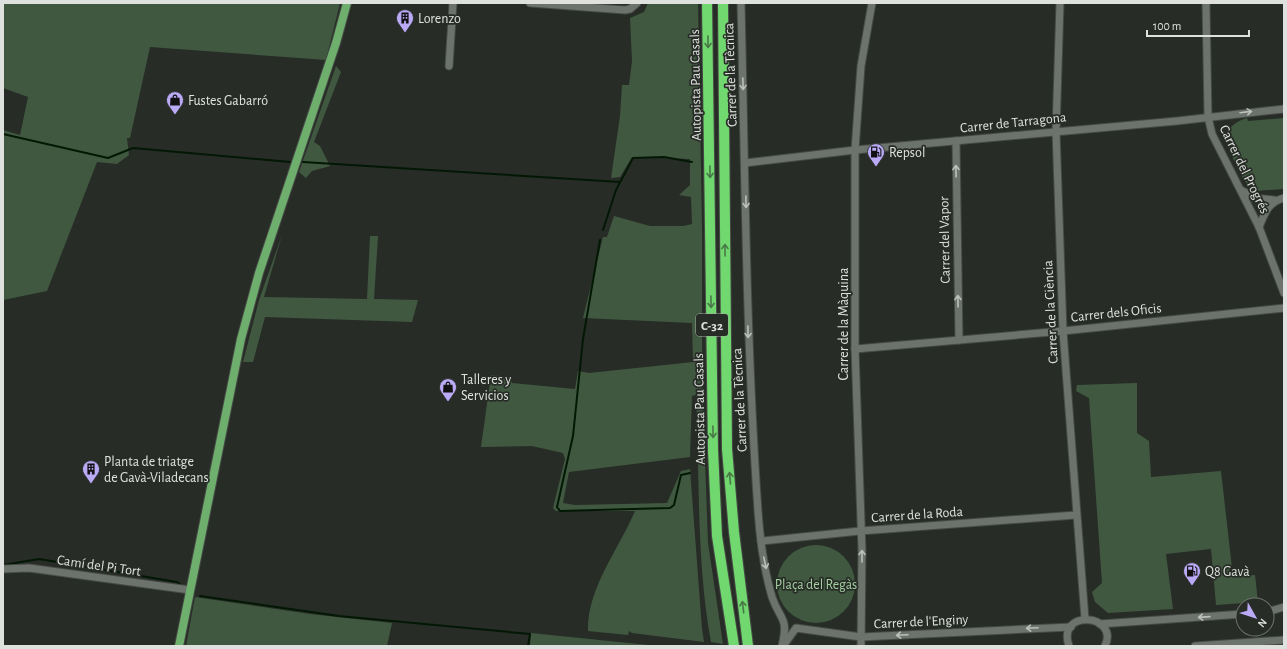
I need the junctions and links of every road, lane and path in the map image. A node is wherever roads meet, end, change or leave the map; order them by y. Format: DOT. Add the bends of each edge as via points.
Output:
graph roads {
  1 [pos="347,3"];
  2 [pos="453,3"];
  3 [pos="530,3"];
  4 [pos="708,3"];
  5 [pos="723,3"];
  6 [pos="740,3"];
  7 [pos="872,3"];
  8 [pos="1060,3"];
  9 [pos="1206,3"];
  10 [pos="637,4"];
  11 [pos="449,66"];
  12 [pos="1284,109"];
  13 [pos="1208,117"];
  14 [pos="1056,131"];
  15 [pos="956,141"];
  16 [pos="855,150"];
  17 [pos="745,163"];
  18 [pos="1240,189"];
  19 [pos="1284,198"];
  20 [pos="1274,200"];
  21 [pos="1259,227"];
  22 [pos="1284,293"];
  23 [pos="1284,308"];
  24 [pos="1063,331"];
  25 [pos="959,340"];
  26 [pos="855,349"];
  27 [pos="1076,515"];
  28 [pos="860,531"];
  29 [pos="761,541"];
  30 [pos="3,569"];
  31 [pos="190,590"];
  32 [pos="1235,615"];
  33 [pos="1085,619"];
  34 [pos="1100,624"];
  35 [pos="1071,627"];
  36 [pos="861,637"];
  37 [pos="1284,640"];
  38 [pos="179,646"];
  39 [pos="734,646"];
  40 [pos="748,646"];
  41 [pos="782,646"];
  42 [pos="861,646"];
  43 [pos="1069,646"];
  44 [pos="1105,646"];
  45 [pos="1195,646"];
  46 [pos="1206,646"];
  1 -- 31 [label="main road" via="249,309 222,427"];
  2 -- 11 [label="street"];
  3 -- 10 [label="street" via="625,10"];
  4 -- 39 [label="highway, Autopista Pau Casals / C-32, one-way" via="713,450 717,536"];
  40 -- 5 [label="highway, Autopista Pau Casals / C-32, one-way" via="727,449"];
  6 -- 17 [label="street, Carrer de la Tècnica, one-way"];
  7 -- 16 [label="street, Carrer de la Màquina" via="861,66"];
  8 -- 14 [label="street, Carrer de la Ciència"];
  9 -- 13 [label="street, Carrer del Progrés"];
  13 -- 12 [label="street, Carrer de Tarragona, one-way"];
  13 -- 14 [label="street, Carrer de Tarragona"];
  13 -- 18 [label="street, Carrer del Progrés" via="1212,134"];
  14 -- 15 [label="street, Carrer de Tarragona"];
  14 -- 24 [label="street, Carrer de la Ciència"];
  15 -- 16 [label="street, Carrer de Tarragona"];
  25 -- 15 [label="street, Carrer del Vapor, one-way"];
  16 -- 17 [label="street, Carrer de Tarragona"];
  16 -- 26 [label="street, Carrer de la Màquina"];
  17 -- 29 [label="street, Carrer de la Tècnica, one-way" via="748,348"];
  18 -- 20 [label="street" via="1255,198"];
  18 -- 21 [label="street, Carrer del Progrés"];
  19 -- 20 [label="street"];
  20 -- 21 [label="street" via="1265,212"];
  21 -- 22 [label="street, Carrer del Progrés"];
  23 -- 24 [label="street, Carrer dels Oficis"];
  24 -- 25 [label="street, Carrer dels Oficis"];
  24 -- 27 [label="street, Carrer de la Ciència"];
  25 -- 26 [label="street, Carrer dels Oficis"];
  26 -- 28 [label="street, Carrer de la Màquina"];
  27 -- 28 [label="street, Carrer de la Roda"];
  27 -- 33 [label="street, Carrer de la Ciència"];
  28 -- 29 [label="street, Carrer de la Roda"];
  36 -- 28 [label="street, Carrer de la Màquina, one-way"];
  29 -- 41 [label="street, Carrer de la Tècnica, one-way" via="773,598 785,624"];
  30 -- 31 [label="street, Camí del Pi Tort" via="29,568"];
  31 -- 38 [label="main road"];
  32 -- 34 [label="street, one-way"];
  33 -- 34 [label="street"];
  33 -- 35 [label="street" via="1079,620"];
  34 -- 44 [label="street" via="1107,637"];
  35 -- 36 [label="street, Carrer de l'Enginy, one-way"];
  35 -- 43 [label="street" via="1068,633"];
  36 -- 41 [label="street, Carrer de l'Enginy" via="796,628"];
  36 -- 42 [label="street, Carrer de la Màquina"];
  37 -- 46 [label="street"];
  45 -- 46 [label="street"];
}
